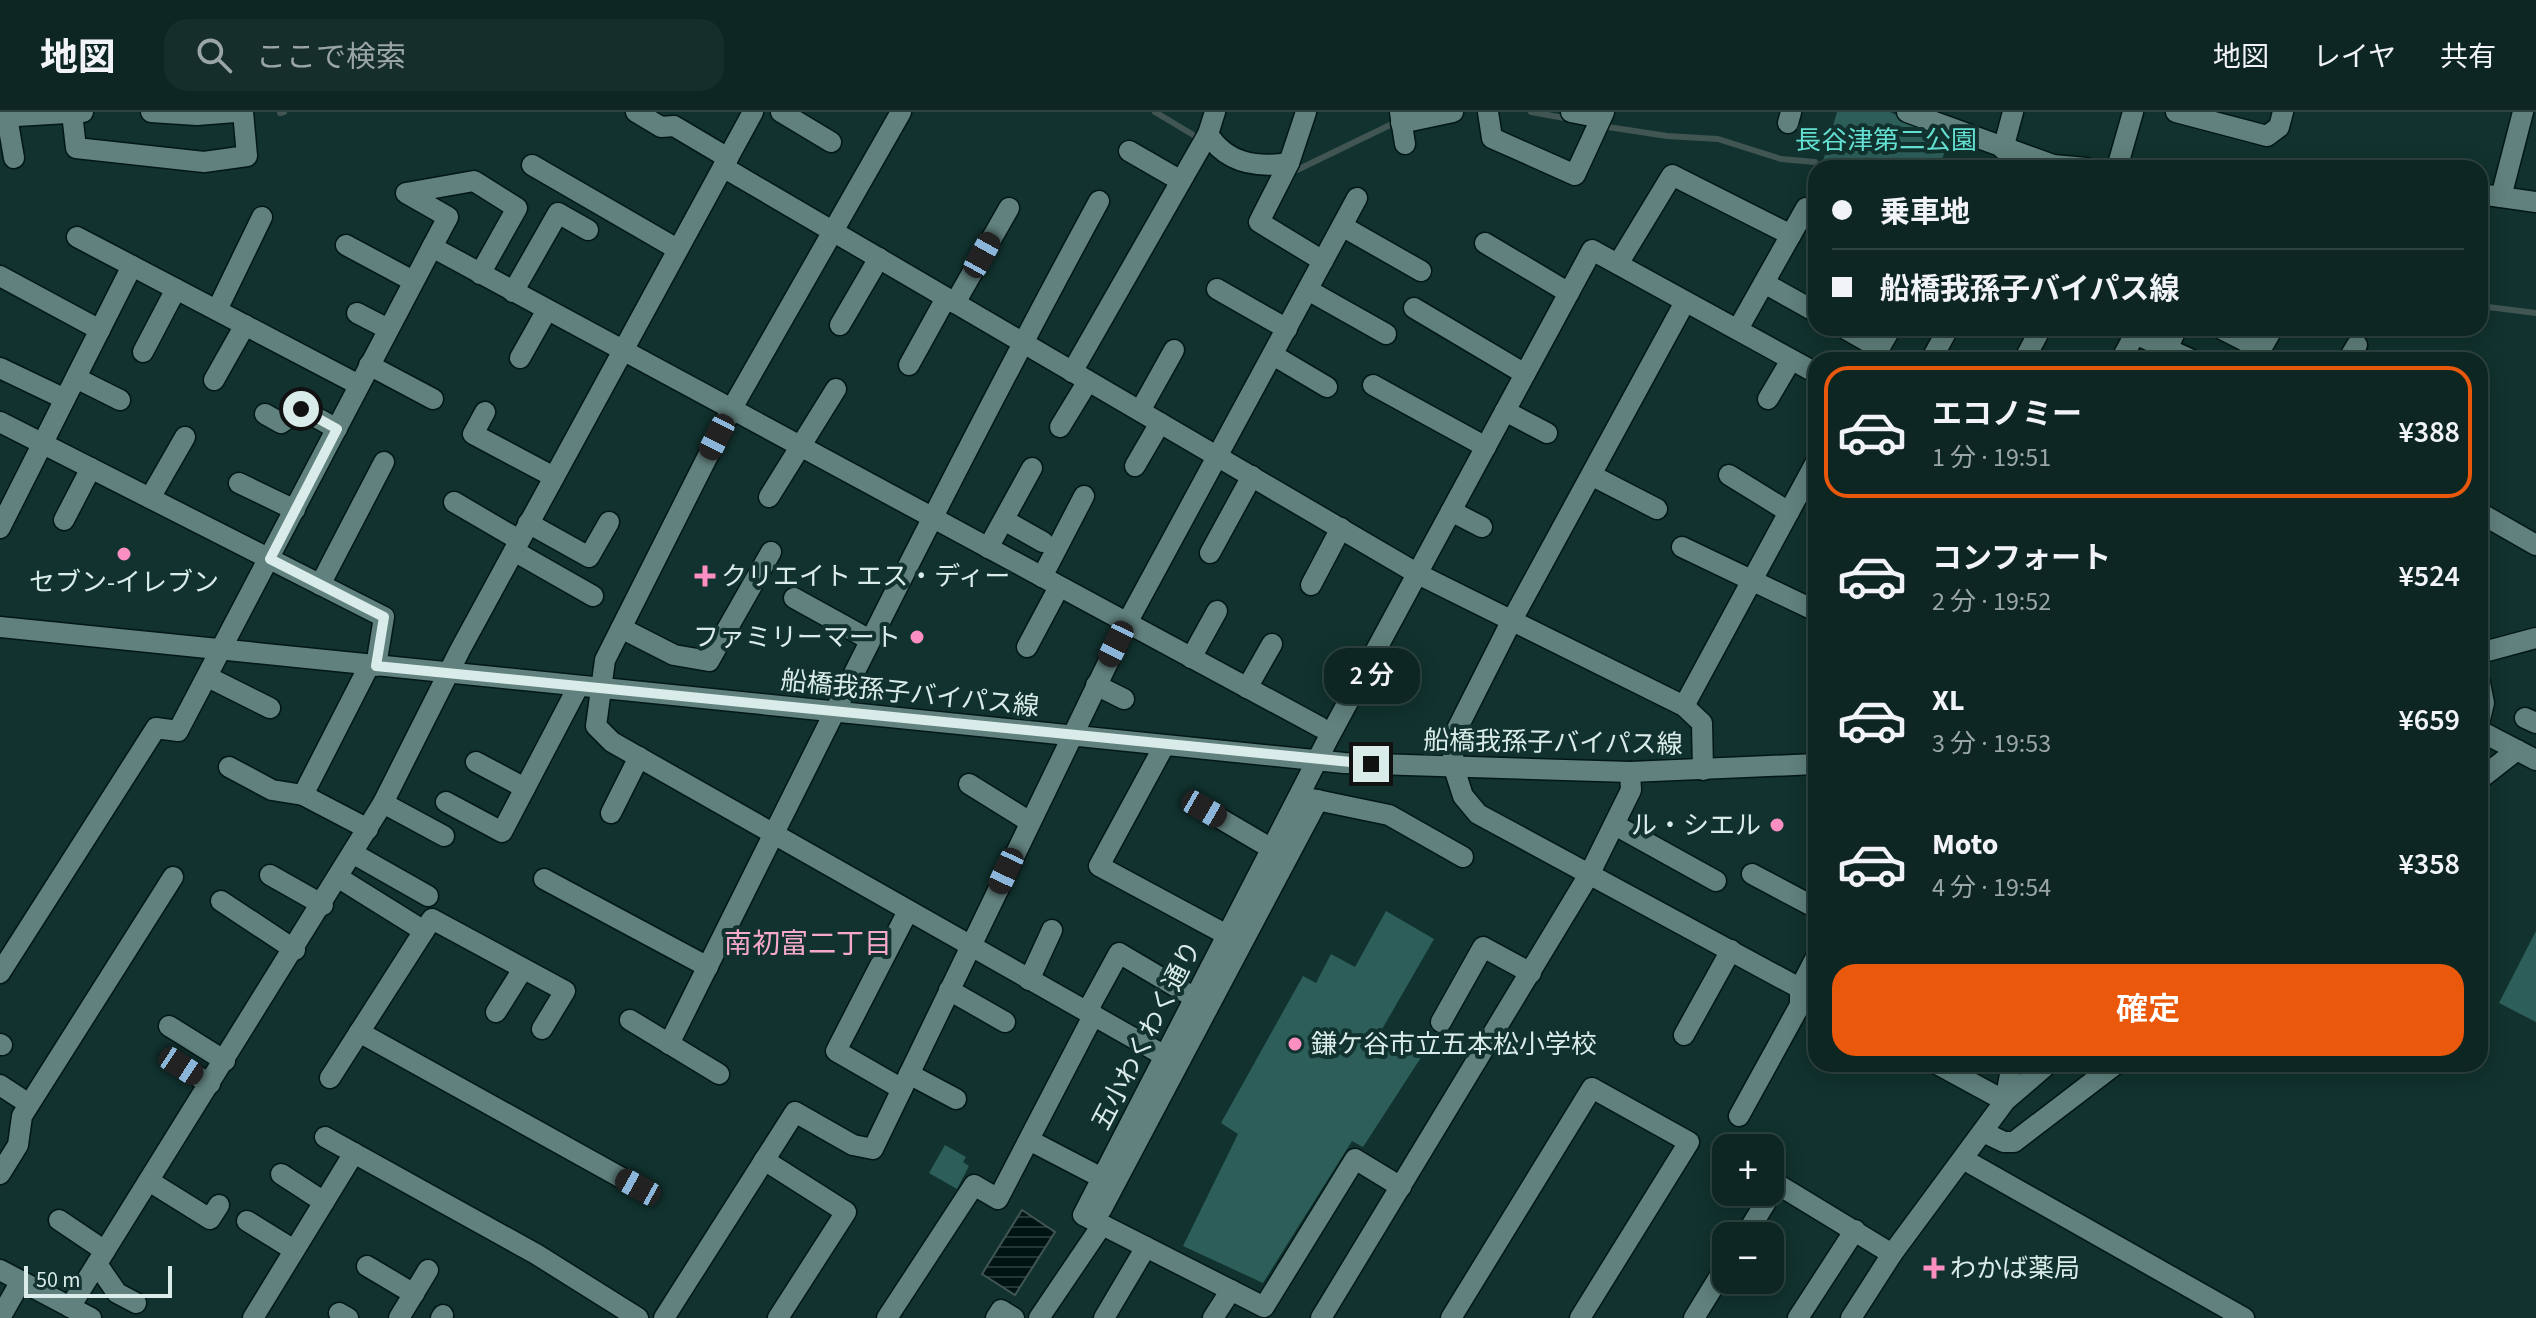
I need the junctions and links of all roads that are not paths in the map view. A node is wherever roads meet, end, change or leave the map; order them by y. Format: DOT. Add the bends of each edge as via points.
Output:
graph roads {
  1 [pos="151,112"];
  2 [pos="235,112"];
  3 [pos="243,112"];
  4 [pos="636,112"];
  5 [pos="753,112"];
  6 [pos="781,112"];
  7 [pos="901,112"];
  8 [pos="1215,112"];
  9 [pos="1306,112"];
  10 [pos="1453,112"];
  11 [pos="1488,112"];
  12 [pos="1571,112"];
  13 [pos="1907,112"];
  14 [pos="2013,112"];
  15 [pos="2133,112"];
  16 [pos="2283,112"];
  17 [pos="2523,112"];
  18 [pos="65,113"];
  19 [pos="2183,113"];
  20 [pos="1602,115"];
  21 [pos="4,117"];
  22 [pos="1927,117"];
  23 [pos="1402,126"];
  24 [pos="1208,134"];
  25 [pos="831,142"];
  26 [pos="2003,149"];
  27 [pos="1129,151"];
  28 [pos="14,158"];
  29 [pos="2037,160"];
  30 [pos="2119,160"];
  31 [pos="725,162"];
  32 [pos="1289,163"];
  33 [pos="532,165"];
  34 [pos="1181,181"];
  35 [pos="2490,196"];
  36 [pos="1357,198"];
  37 [pos="1099,201"];
  38 [pos="2536,202"];
  39 [pos="1009,208"];
  40 [pos="1808,209"];
  41 [pos="262,217"];
  42 [pos="1342,226"];
  43 [pos="588,230"];
  44 [pos="834,231"];
  45 [pos="1791,235"];
  46 [pos="77,237"];
  47 [pos="1485,243"];
  48 [pos="346,245"];
  49 [pos="432,247"];
  50 [pos="677,249"];
  51 [pos="879,258"];
  52 [pos="1323,261"];
  53 [pos="1618,264"];
  54 [pos="132,266"];
  55 [pos="1421,271"];
  56 [pos="480,274"];
  57 [pos="0,276"];
  58 [pos="413,281"];
  59 [pos="1764,283"];
  60 [pos="176,289"];
  61 [pos="1217,289"];
  62 [pos="1308,290"];
  63 [pos="513,292"];
  64 [pos="1569,293"];
  65 [pos="950,300"];
  66 [pos="1685,302"];
  67 [pos="1414,308"];
  68 [pos="1808,308"];
  69 [pos="217,310"];
  70 [pos="547,310"];
  71 [pos="357,313"];
  72 [pos="245,325"];
  73 [pos="840,325"];
  74 [pos="388,329"];
  75 [pos="1287,329"];
  76 [pos="1738,329"];
  77 [pos="100,330"];
  78 [pos="1386,334"];
  79 [pos="1854,336"];
  80 [pos="2140,336"];
  81 [pos="2173,336"];
  82 [pos="2236,336"];
  83 [pos="2268,336"];
  84 [pos="1022,343"];
  85 [pos="2168,347"];
  86 [pos="1174,350"];
  87 [pos="621,351"];
  88 [pos="143,352"];
  89 [pos="1874,352"];
  90 [pos="2177,352"];
  91 [pos="1273,355"];
  92 [pos="520,358"];
  93 [pos="1791,360"];
  94 [pos="369,365"];
  95 [pos="909,365"];
  96 [pos="0,368"];
  97 [pos="1808,369"];
  98 [pos="1525,374"];
  99 [pos="1080,376"];
  100 [pos="76,378"];
  101 [pos="214,380"];
  102 [pos="359,385"];
  103 [pos="1373,385"];
  104 [pos="1327,387"];
  105 [pos="836,389"];
  106 [pos="65,399"];
  107 [pos="433,399"];
  108 [pos="1768,399"];
  109 [pos="120,400"];
  110 [pos="731,410"];
  111 [pos="1140,411"];
  112 [pos="1505,411"];
  113 [pos="485,412"];
  114 [pos="265,414"];
  115 [pos="0,422"];
  116 [pos="1160,423"];
  117 [pos="1060,427"];
  118 [pos="337,429"];
  119 [pos="1547,433"];
  120 [pos="185,437"];
  121 [pos="43,443"];
  122 [pos="800,447"];
  123 [pos="1486,447"];
  124 [pos="1218,456"];
  125 [pos="384,462"];
  126 [pos="1135,466"];
  127 [pos="91,468"];
  128 [pos="1032,468"];
  129 [pos="1729,475"];
  130 [pos="1252,476"];
  131 [pos="1593,476"];
  132 [pos="554,477"];
  133 [pos="1808,477"];
  134 [pos="239,483"];
  135 [pos="1084,496"];
  136 [pos="769,497"];
  137 [pos="150,498"];
  138 [pos="454,502"];
  139 [pos="1657,509"];
  140 [pos="295,510"];
  141 [pos="1451,511"];
  142 [pos="1789,512"];
  143 [pos="2488,517"];
  144 [pos="933,519"];
  145 [pos="64,520"];
  146 [pos="1004,520"];
  147 [pos="609,522"];
  148 [pos="1482,527"];
  149 [pos="0,528"];
  150 [pos="1341,528"];
  151 [pos="521,538"];
  152 [pos="1043,542"];
  153 [pos="2536,544"];
  154 [pos="1682,547"];
  155 [pos="988,548"];
  156 [pos="771,552"];
  157 [pos="1210,553"];
  158 [pos="270,559"];
  159 [pos="1418,574"];
  160 [pos="1751,580"];
  161 [pos="1051,582"];
  162 [pos="320,585"];
  163 [pos="1311,585"];
  164 [pos="593,596"];
  165 [pos="794,598"];
  166 [pos="1808,607"];
  167 [pos="1217,611"];
  168 [pos="1512,620"];
  169 [pos="1127,623"];
  170 [pos="0,627"];
  171 [pos="621,628"];
  172 [pos="2536,638"];
  173 [pos="870,640"];
  174 [pos="1272,644"];
  175 [pos="1027,647"];
  176 [pos="222,650"];
  177 [pos="2488,651"];
  178 [pos="1191,658"];
  179 [pos="709,661"];
  180 [pos="373,666"];
  181 [pos="447,674"];
  182 [pos="208,677"];
  183 [pos="1096,685"];
  184 [pos="578,687"];
  185 [pos="1247,688"];
  186 [pos="599,689"];
  187 [pos="703,698"];
  188 [pos="1124,699"];
  189 [pos="1684,706"];
  190 [pos="270,708"];
  191 [pos="834,712"];
  192 [pos="1320,727"];
  193 [pos="2488,735"];
  194 [pos="1071,736"];
  195 [pos="1164,746"];
  196 [pos="2517,750"];
  197 [pos="639,757"];
  198 [pos="1318,760"];
  199 [pos="2536,760"];
  200 [pos="476,762"];
  201 [pos="1808,764"];
  202 [pos="229,767"];
  203 [pos="1454,768"];
  204 [pos="1703,770"];
  205 [pos="1630,772"];
  206 [pos="2488,773"];
  207 [pos="969,784"];
  208 [pos="525,788"];
  209 [pos="303,795"];
  210 [pos="1308,798"];
  211 [pos="446,802"];
  212 [pos="383,803"];
  213 [pos="1204,809"];
  214 [pos="611,813"];
  215 [pos="1030,822"];
  216 [pos="1615,825"];
  217 [pos="368,829"];
  218 [pos="775,835"];
  219 [pos="444,836"];
  220 [pos="1272,849"];
  221 [pos="354,854"];
  222 [pos="1463,857"];
  223 [pos="1590,873"];
  224 [pos="1752,874"];
  225 [pos="270,875"];
  226 [pos="173,877"];
  227 [pos="339,878"];
  228 [pos="544,879"];
  229 [pos="1716,881"];
  230 [pos="428,896"];
  231 [pos="221,901"];
  232 [pos="1808,904"];
  233 [pos="323,905"];
  234 [pos="908,911"];
  235 [pos="1052,930"];
  236 [pos="424,931"];
  237 [pos="1227,935"];
  238 [pos="970,946"];
  239 [pos="295,950"];
  240 [pos="1731,950"];
  241 [pos="708,967"];
  242 [pos="523,969"];
  243 [pos="0,973"];
  244 [pos="1531,973"];
  245 [pos="1029,980"];
  246 [pos="949,990"];
  247 [pos="1808,992"];
  248 [pos="1195,998"];
  249 [pos="496,1012"];
  250 [pos="1093,1016"];
  251 [pos="630,1020"];
  252 [pos="1005,1022"];
  253 [pos="1441,1022"];
  254 [pos="169,1026"];
  255 [pos="542,1029"];
  256 [pos="359,1032"];
  257 [pos="1684,1035"];
  258 [pos="669,1044"];
  259 [pos="1165,1056"];
  260 [pos="225,1061"];
  261 [pos="181,1066"];
  262 [pos="1952,1072"];
  263 [pos="2010,1072"];
  264 [pos="2039,1072"];
  265 [pos="2105,1072"];
  266 [pos="719,1074"];
  267 [pos="330,1078"];
  268 [pos="906,1082"];
  269 [pos="210,1084"];
  270 [pos="0,1085"];
  271 [pos="956,1099"];
  272 [pos="2005,1101"];
  273 [pos="29,1104"];
  274 [pos="1739,1116"];
  275 [pos="1983,1132"];
  276 [pos="325,1137"];
  277 [pos="1029,1140"];
  278 [pos="354,1153"];
  279 [pos="1963,1159"];
  280 [pos="764,1160"];
  281 [pos="0,1174"];
  282 [pos="281,1174"];
  283 [pos="1102,1178"];
  284 [pos="149,1181"];
  285 [pos="638,1187"];
  286 [pos="1401,1187"];
  287 [pos="324,1202"];
  288 [pos="219,1205"];
  289 [pos="59,1220"];
  290 [pos="247,1221"];
  291 [pos="1754,1222"];
  292 [pos="1098,1223"];
  293 [pos="1855,1230"];
  294 [pos="1146,1247"];
  295 [pos="294,1250"];
  296 [pos="1892,1254"];
  297 [pos="101,1257"];
  298 [pos="367,1266"];
  299 [pos="0,1270"];
  300 [pos="428,1270"];
  301 [pos="21,1281"];
  302 [pos="1712,1289"];
  303 [pos="1231,1290"];
  304 [pos="414,1294"];
  305 [pos="136,1303"];
  306 [pos="70,1307"];
  307 [pos="1857,1316"];
  308 [pos="0,1318"];
  309 [pos="91,1318"];
  310 [pos="253,1318"];
  311 [pos="399,1318"];
  312 [pos="638,1318"];
  313 [pos="664,1318"];
  314 [pos="778,1318"];
  315 [pos="887,1318"];
  316 [pos="996,1318"];
  317 [pos="1014,1318"];
  318 [pos="1039,1318"];
  319 [pos="1104,1318"];
  320 [pos="1213,1318"];
  321 [pos="1321,1318"];
  322 [pos="1451,1318"];
  323 [pos="1580,1318"];
  324 [pos="1694,1318"];
  325 [pos="1798,1318"];
  326 [pos="2244,1318"];
  1 -- 2 [label="street"];
  3 -- 18 [label="street" via="247,156 204,162 76,148"];
  4 -- 31 [label="street" via="661,127 674,126"];
  5 -- 31 [label="street"];
  6 -- 25 [label="street"];
  7 -- 44 [label="street"];
  8 -- 24 [label="street"];
  9 -- 32 [label="street"];
  10 -- 23 [label="street"];
  11 -- 20 [label="street" via="1492,138 1575,175"];
  12 -- 20 [label="street"];
  13 -- 22 [label="street"];
  14 -- 26 [label="street"];
  15 -- 30 [label="street"];
  16 -- 19 [label="street" via="2279,127 2267,136"];
  17 -- 35 [label="street"];
  18 -- 21 [label="street"];
  21 -- 28 [label="street"];
  22 -- 26 [label="street"];
  24 -- 32 [label="street" via="1217,148 1242,162 1260,167"];
  24 -- 34 [label="street"];
  26 -- 29 [label="street"];
  27 -- 34 [label="street"];
  31 -- 44 [label="street"];
  31 -- 50 [label="street"];
  32 -- 52 [label="street" via="1259,222"];
  33 -- 50 [label="street"];
  34 -- 99 [label="street"];
  35 -- 38 [label="street"];
  36 -- 42 [label="street"];
  37 -- 84 [label="street"];
  39 -- 65 [label="street"];
  40 -- 45 [label="street"];
  41 -- 69 [label="street"];
  42 -- 52 [label="street"];
  42 -- 55 [label="street"];
  43 -- 63 [label="street" via="558,213"];
  44 -- 51 [label="street"];
  44 -- 110 [label="street"];
  45 -- 53 [label="street" via="1672,175"];
  45 -- 59 [label="street"];
  46 -- 54 [label="street"];
  47 -- 64 [label="street"];
  48 -- 58 [label="street"];
  49 -- 56 [label="street"];
  49 -- 56 [label="street" via="448,217 406,193 474,181 517,208"];
  49 -- 58 [label="street"];
  50 -- 87 [label="street"];
  51 -- 65 [label="street"];
  51 -- 73 [label="street"];
  52 -- 62 [label="street"];
  53 -- 64 [label="street, 五小わくわく通り" via="1592,250"];
  53 -- 66 [label="street"];
  54 -- 60 [label="street"];
  54 -- 77 [label="street"];
  56 -- 63 [label="street"];
  57 -- 77 [label="street"];
  58 -- 74 [label="street"];
  59 -- 68 [label="street"];
  59 -- 76 [label="street"];
  60 -- 69 [label="street"];
  60 -- 88 [label="street"];
  61 -- 75 [label="street"];
  62 -- 75 [label="street"];
  62 -- 78 [label="street"];
  63 -- 70 [label="street"];
  64 -- 98 [label="street, 五小わくわく通り"];
  65 -- 84 [label="street"];
  65 -- 95 [label="street"];
  66 -- 76 [label="street"];
  66 -- 131 [label="street"];
  67 -- 98 [label="street"];
  69 -- 72 [label="street"];
  70 -- 87 [label="street"];
  70 -- 92 [label="street"];
  71 -- 74 [label="street"];
  72 -- 101 [label="street"];
  72 -- 102 [label="street"];
  74 -- 94 [label="street"];
  75 -- 91 [label="street"];
  76 -- 93 [label="street"];
  77 -- 100 [label="street"];
  79 -- 89 [label="street"];
  80 -- 85 [label="street"];
  81 -- 85 [label="street"];
  82 -- 83 [label="street" via="2261,349"];
  84 -- 99 [label="street"];
  84 -- 144 [label="street"];
  85 -- 90 [label="street"];
  86 -- 111 [label="street"];
  87 -- 110 [label="street"];
  87 -- 132 [label="street"];
  91 -- 104 [label="street"];
  91 -- 124 [label="street"];
  93 -- 97 [label="street"];
  93 -- 108 [label="street"];
  94 -- 102 [label="street"];
  94 -- 107 [label="street"];
  96 -- 106 [label="street"];
  98 -- 112 [label="street, 五小わくわく通り"];
  99 -- 111 [label="street"];
  99 -- 117 [label="street"];
  100 -- 106 [label="street"];
  100 -- 109 [label="street"];
  102 -- 118 [label="street"];
  103 -- 123 [label="street"];
  105 -- 122 [label="street"];
  106 -- 121 [label="street"];
  110 -- 122 [label="street"];
  110 -- 171 [label="street"];
  111 -- 116 [label="street"];
  112 -- 119 [label="street"];
  112 -- 123 [label="street, 五小わくわく通り"];
  113 -- 132 [label="street" via="473,434"];
  114 -- 118 [label="street" via="281,423 301,409"];
  115 -- 121 [label="street"];
  116 -- 124 [label="street"];
  116 -- 126 [label="street"];
  118 -- 140 [label="street"];
  120 -- 137 [label="street"];
  121 -- 127 [label="street"];
  121 -- 149 [label="street"];
  122 -- 136 [label="street"];
  122 -- 144 [label="street"];
  123 -- 141 [label="street, 五小わくわく通り"];
  124 -- 130 [label="street"];
  124 -- 169 [label="street"];
  125 -- 162 [label="street"];
  127 -- 137 [label="street"];
  127 -- 145 [label="street"];
  128 -- 146 [label="street"];
  129 -- 142 [label="street"];
  130 -- 150 [label="street"];
  130 -- 157 [label="street"];
  131 -- 139 [label="street"];
  131 -- 168 [label="street"];
  132 -- 151 [label="street"];
  133 -- 142 [label="street"];
  134 -- 140 [label="street"];
  135 -- 161 [label="street"];
  137 -- 158 [label="street"];
  138 -- 151 [label="street"];
  140 -- 158 [label="street"];
  141 -- 148 [label="street"];
  141 -- 159 [label="street, 五小わくわく通り"];
  142 -- 160 [label="street"];
  143 -- 153 [label="street"];
  144 -- 155 [label="street"];
  144 -- 173 [label="street"];
  146 -- 152 [label="street"];
  146 -- 155 [label="street"];
  147 -- 151 [label="street" via="589,557"];
  150 -- 159 [label="street"];
  150 -- 163 [label="street"];
  151 -- 164 [label="street"];
  151 -- 181 [label="street"];
  154 -- 160 [label="street"];
  155 -- 161 [label="street"];
  156 -- 179 [label="street"];
  158 -- 162 [label="street"];
  158 -- 176 [label="street"];
  159 -- 168 [label="street"];
  159 -- 198 [label="street, 五小わくわく通り"];
  160 -- 166 [label="street"];
  160 -- 189 [label="street"];
  161 -- 169 [label="street"];
  161 -- 175 [label="street"];
  162 -- 180 [label="street" via="384,617"];
  165 -- 173 [label="street"];
  167 -- 178 [label="street"];
  168 -- 189 [label="street"];
  168 -- 203 [label="street" via="1452,739"];
  169 -- 178 [label="street"];
  169 -- 183 [label="street"];
  170 -- 176 [label="street, 船橋我孫子バイパス線"];
  171 -- 179 [label="street" via="674,655"];
  171 -- 186 [label="street" via="605,660"];
  172 -- 177 [label="street"];
  173 -- 191 [label="street"];
  174 -- 185 [label="street"];
  176 -- 180 [label="street, 船橋我孫子バイパス線"];
  176 -- 182 [label="street"];
  178 -- 185 [label="street"];
  179 -- 187 [label="street"];
  180 -- 181 [label="street, 船橋我孫子バイパス線"];
  180 -- 209 [label="street"];
  181 -- 184 [label="street, 船橋我孫子バイパス線"];
  181 -- 212 [label="street"];
  182 -- 190 [label="street"];
  182 -- 243 [label="street" via="178,731 156,728"];
  183 -- 188 [label="street"];
  183 -- 194 [label="street"];
  184 -- 186 [label="street, 船橋我孫子バイパス線"];
  184 -- 208 [label="street"];
  185 -- 192 [label="street"];
  186 -- 187 [label="street, 船橋我孫子バイパス線"];
  186 -- 197 [label="street" via="596,726"];
  187 -- 191 [label="street, 船橋我孫子バイパス線"];
  189 -- 204 [label="street" via="1702,723"];
  191 -- 194 [label="street, 船橋我孫子バイパス線"];
  191 -- 218 [label="street"];
  193 -- 196 [label="street"];
  194 -- 195 [label="street, 船橋我孫子バイパス線"];
  194 -- 215 [label="street"];
  195 -- 198 [label="street, 船橋我孫子バイパス線"];
  195 -- 237 [label="street" via="1099,866"];
  196 -- 199 [label="street"];
  196 -- 206 [label="street"];
  197 -- 214 [label="street"];
  197 -- 218 [label="street"];
  198 -- 203 [label="street, 船橋我孫子バイパス線"];
  198 -- 210 [label="street, 五小わくわく通り"];
  200 -- 208 [label="street"];
  201 -- 204 [label="street, 船橋我孫子バイパス線"];
  202 -- 209 [label="street" via="272,790"];
  203 -- 205 [label="street, 船橋我孫子バイパス線"];
  203 -- 223 [label="street" via="1463,796 1478,814"];
  204 -- 205 [label="street, 船橋我孫子バイパス線"];
  205 -- 216 [label="street" via="1631,790"];
  207 -- 215 [label="street"];
  208 -- 211 [label="street" via="502,832"];
  209 -- 217 [label="street"];
  210 -- 220 [label="street, 五小わくわく通り"];
  210 -- 222 [label="street" via="1389,815"];
  210 -- 292 [label="street"];
  212 -- 217 [label="street"];
  212 -- 219 [label="street"];
  213 -- 220 [label="street"];
  215 -- 238 [label="street"];
  216 -- 223 [label="street"];
  216 -- 229 [label="street"];
  217 -- 221 [label="street"];
  218 -- 234 [label="street"];
  218 -- 241 [label="street"];
  220 -- 237 [label="street, 五小わくわく通り"];
  221 -- 227 [label="street"];
  221 -- 230 [label="street"];
  223 -- 240 [label="street"];
  223 -- 244 [label="street"];
  224 -- 232 [label="street"];
  225 -- 233 [label="street"];
  226 -- 273 [label="street"];
  227 -- 233 [label="street"];
  227 -- 236 [label="street"];
  228 -- 241 [label="street"];
  231 -- 239 [label="street"];
  233 -- 239 [label="street"];
  234 -- 238 [label="street"];
  234 -- 268 [label="street" via="836,1051"];
  235 -- 245 [label="street"];
  236 -- 242 [label="street" via="432,919"];
  236 -- 256 [label="street"];
  237 -- 248 [label="street, 五小わくわく通り"];
  238 -- 245 [label="street"];
  238 -- 246 [label="street"];
  239 -- 260 [label="street"];
  240 -- 247 [label="street"];
  240 -- 257 [label="street"];
  241 -- 258 [label="street"];
  242 -- 249 [label="street"];
  242 -- 255 [label="street" via="565,991"];
  244 -- 253 [label="street" via="1483,947"];
  244 -- 286 [label="street"];
  245 -- 250 [label="street"];
  246 -- 252 [label="street"];
  246 -- 268 [label="street"];
  247 -- 274 [label="street"];
  248 -- 250 [label="street" via="1119,953 1090,1006"];
  248 -- 259 [label="street, 五小わくわく通り"];
  250 -- 259 [label="street"];
  250 -- 277 [label="street"];
  251 -- 258 [label="street"];
  254 -- 260 [label="street"];
  256 -- 267 [label="street"];
  256 -- 285 [label="street"];
  258 -- 266 [label="street"];
  259 -- 283 [label="street, 五小わくわく通り"];
  260 -- 269 [label="street"];
  261 -- 269 [label="street"];
  262 -- 272 [label="street"];
  263 -- 272 [label="street"];
  264 -- 272 [label="street"];
  265 -- 275 [label="street" via="2014,1142"];
  268 -- 271 [label="street"];
  268 -- 280 [label="street" via="873,1149 853,1145 795,1112"];
  269 -- 284 [label="street"];
  270 -- 273 [label="street"];
  272 -- 275 [label="street"];
  273 -- 281 [label="street" via="18,1145"];
  275 -- 279 [label="street"];
  276 -- 278 [label="street"];
  277 -- 283 [label="street"];
  277 -- 315 [label="street" via="998,1199 974,1185"];
  278 -- 287 [label="street"];
  278 -- 312 [label="street" via="536,1254"];
  279 -- 296 [label="street"];
  279 -- 326 [label="street"];
  280 -- 313 [label="street"];
  280 -- 314 [label="street" via="846,1212"];
  282 -- 287 [label="street"];
  283 -- 292 [label="street, 五小わくわく通り" via="1083,1215"];
  284 -- 288 [label="street" via="210,1219"];
  284 -- 297 [label="street"];
  286 -- 303 [label="street" via="1355,1159 1264,1307"];
  286 -- 321 [label="street"];
  287 -- 295 [label="street"];
  289 -- 297 [label="street"];
  290 -- 295 [label="street"];
  291 -- 293 [label="street" via="1777,1184"];
  292 -- 294 [label="street"];
  292 -- 318 [label="street"];
  293 -- 296 [label="street"];
  293 -- 325 [label="street"];
  294 -- 303 [label="street"];
  294 -- 319 [label="street"];
  295 -- 310 [label="street"];
  296 -- 307 [label="street"];
  297 -- 305 [label="street" via="117,1293"];
  297 -- 306 [label="street"];
  298 -- 304 [label="street"];
  299 -- 301 [label="street"];
  300 -- 304 [label="street"];
  301 -- 306 [label="street"];
  301 -- 308 [label="street"];
  302 -- 324 [label="street"];
  303 -- 320 [label="street"];
  304 -- 311 [label="street"];
  306 -- 309 [label="street"];
  316 -- 317 [label="street" via="1001,1310"];
  322 -- 323 [label="street" via="1592,1088 1689,1142"];
}
